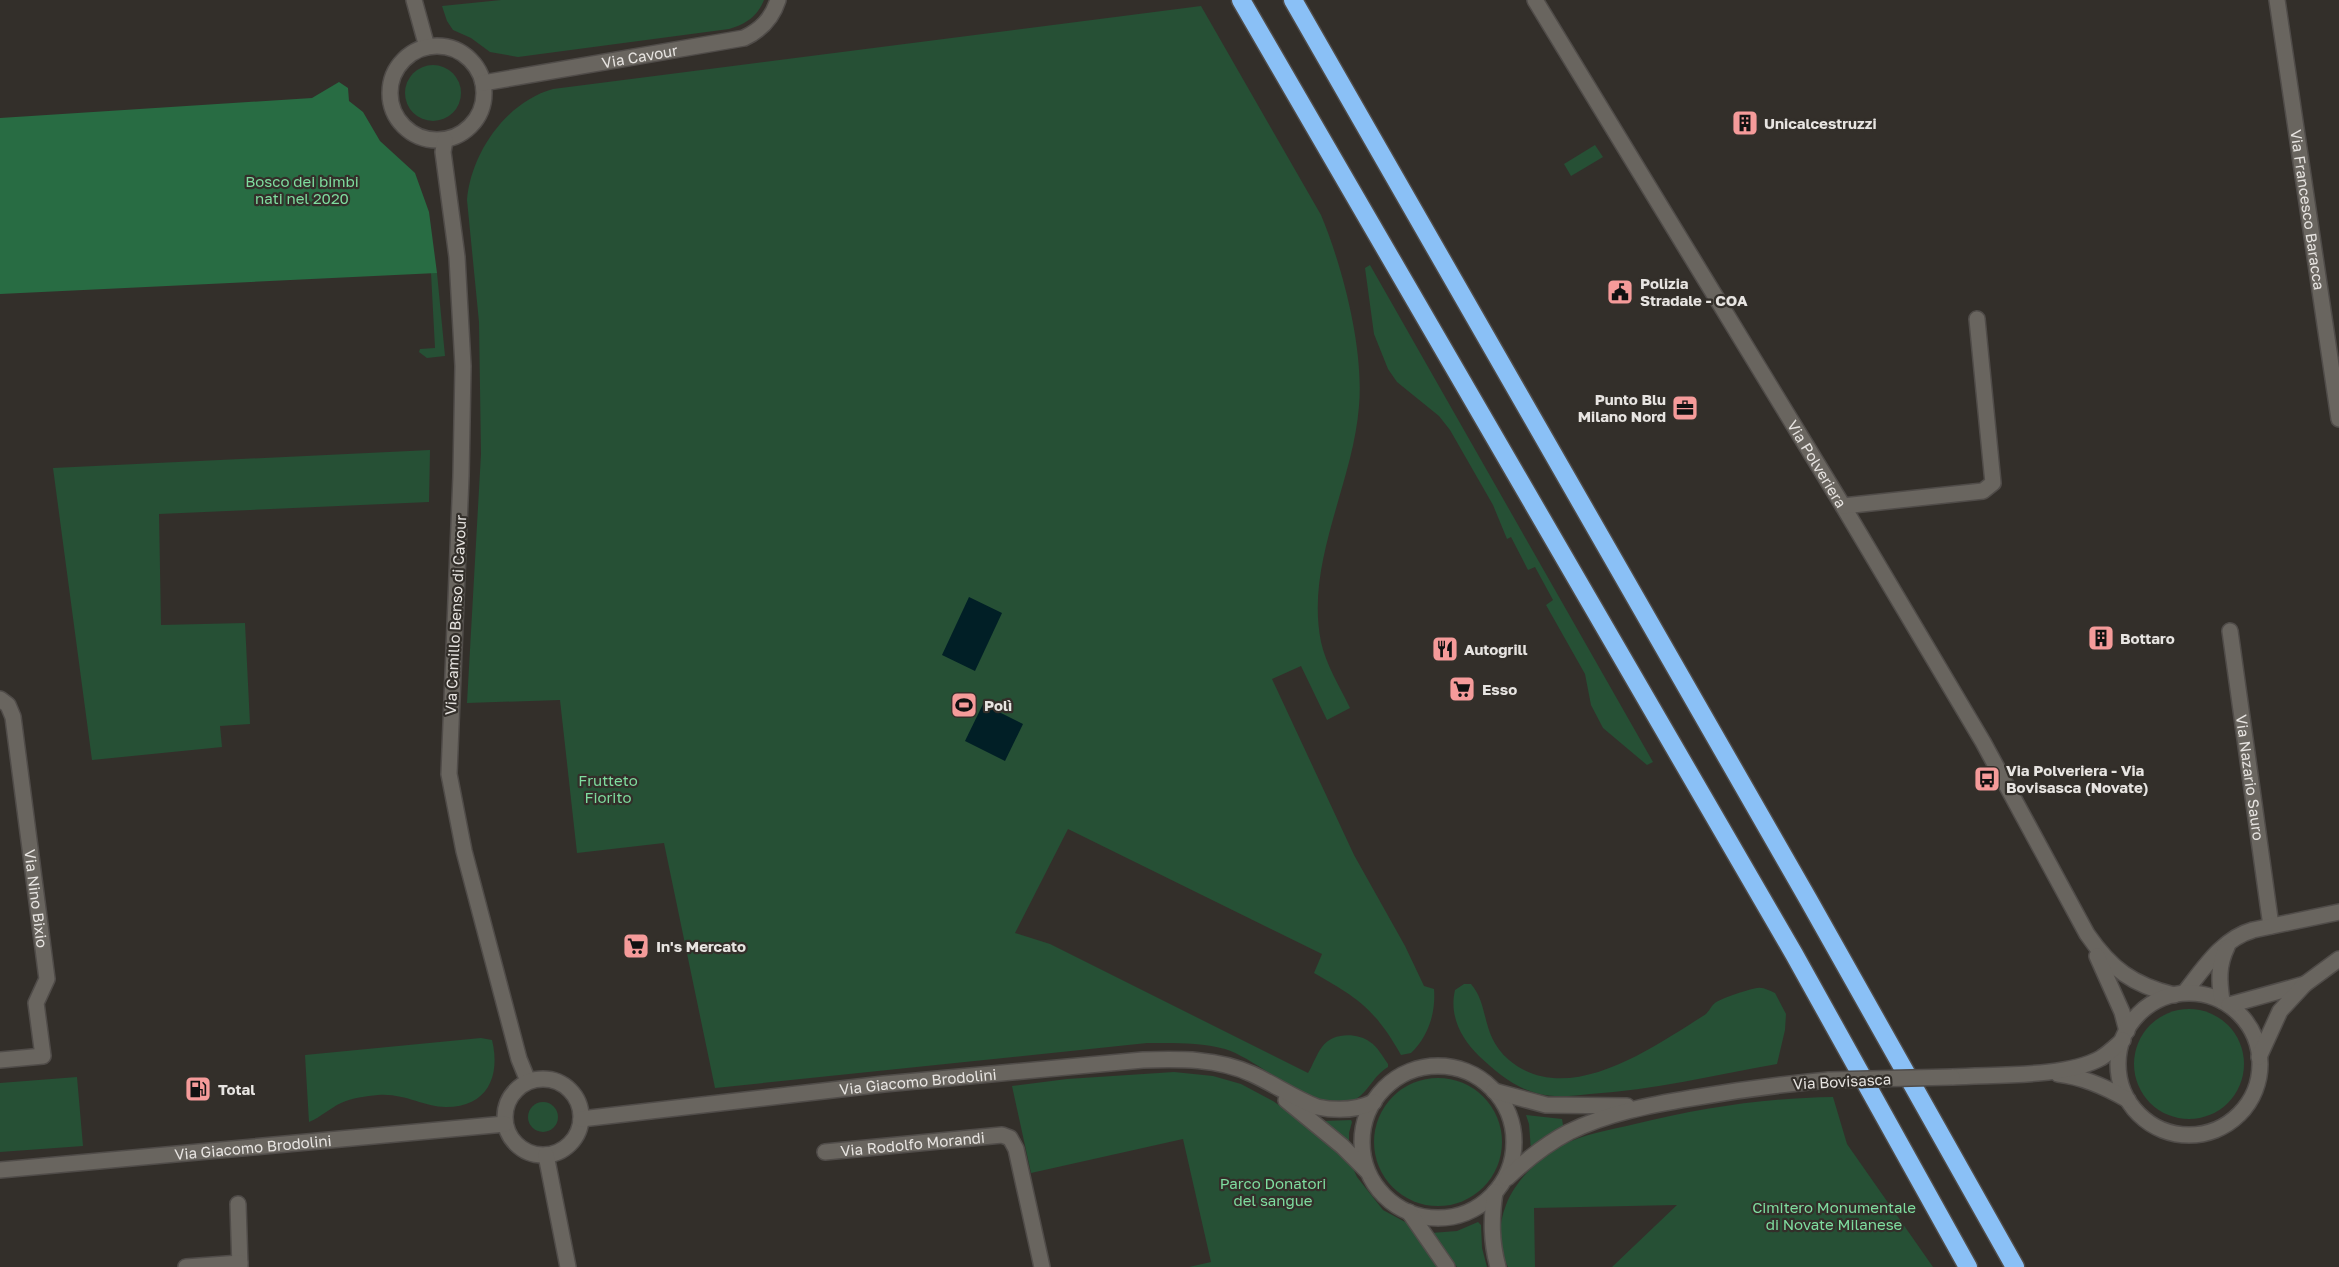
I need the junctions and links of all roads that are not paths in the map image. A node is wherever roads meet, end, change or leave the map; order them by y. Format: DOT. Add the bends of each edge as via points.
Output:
graph roads {
  1 [pos="414,0"];
  2 [pos="778,0"];
  3 [pos="1241,0"];
  4 [pos="1293,0"];
  5 [pos="1535,0"];
  6 [pos="2277,0"];
  7 [pos="427,47"];
  8 [pos="483,83"];
  9 [pos="445,140"];
  10 [pos="1977,319"];
  11 [pos="2339,419"];
  12 [pos="1843,506"];
  13 [pos="2230,631"];
  14 [pos="0,699"];
  15 [pos="2339,912"];
  16 [pos="2271,926"];
  17 [pos="2087,934"];
  18 [pos="2228,944"];
  19 [pos="2339,959"];
  20 [pos="2305,984"];
  21 [pos="2180,994"];
  22 [pos="2225,1003"];
  23 [pos="2125,1036"];
  24 [pos="2259,1057"];
  25 [pos="0,1060"];
  26 [pos="2042,1072"];
  27 [pos="1252,1074"];
  28 [pos="528,1081"];
  29 [pos="1494,1091"];
  30 [pos="2128,1100"];
  31 [pos="1374,1102"];
  32 [pos="1644,1106"];
  33 [pos="581,1119"];
  34 [pos="505,1124"];
  35 [pos="825,1152"];
  36 [pos="546,1155"];
  37 [pos="0,1170"];
  38 [pos="1369,1173"];
  39 [pos="1499,1187"];
  40 [pos="238,1204"];
  41 [pos="1408,1212"];
  42 [pos="240,1265"];
  43 [pos="186,1267"];
  44 [pos="568,1267"];
  45 [pos="1042,1267"];
  46 [pos="1447,1267"];
  47 [pos="1498,1267"];
  48 [pos="1968,1267"];
  49 [pos="2015,1267"];
  1 -- 7 [label="street"];
  2 -- 8 [label="street, Via Cavour" via="767,22 744,38"];
  3 -- 48 [label="highway" via="1788,944"];
  4 -- 49 [label="highway"];
  5 -- 12 [label="street, Via Polveriera"];
  6 -- 11 [label="street, Via Francesco Baracca"];
  7 -- 8 [label="street" via="458,51 474,64"];
  7 -- 9 [label="street" via="409,55 396,69 390,100 398,120 413,135"];
  8 -- 9 [label="street" via="479,115 465,131"];
  9 -- 28 [label="street, Via Camillo Benso di Cavour" via="464,366 449,774 464,852"];
  10 -- 12 [label="street" via="1993,483 1983,491"];
  12 -- 17 [label="street, Via Polveriera" via="1983,742"];
  13 -- 16 [label="street, Via Nazario Sauro"];
  14 -- 25 [label="street, Via Nino Bixio" via="13,717 47,979 36,1003 43,1056"];
  15 -- 16 [label="street"];
  16 -- 18 [label="street" via="2247,932"];
  17 -- 21 [label="street, Via Polveriera" via="2100,953 2124,975 2156,991"];
  17 -- 23 [label="street, Via Polveriera" via="2118,1003"];
  18 -- 21 [label="street"];
  18 -- 22 [label="street" via="2220,961 2219,982"];
  19 -- 20 [label="street"];
  20 -- 22 [label="street"];
  20 -- 24 [label="street" via="2280,1011"];
  21 -- 22 [label="street" via="2206,994"];
  21 -- 23 [label="street" via="2145,1007"];
  22 -- 24 [label="street" via="2248,1024"];
  23 -- 26 [label="street, Via Bovisasca" via="2101,1058"];
  23 -- 30 [label="street" via="2118,1067"];
  24 -- 30 [label="street" via="2257,1084 2249,1102 2219,1128 2180,1135 2161,1130 2144,1119"];
  26 -- 30 [label="street, Via Bovisasca" via="2083,1079"];
  26 -- 32 [label="street, Via Bovisasca, bridge" via="1829,1080 1762,1086"];
  27 -- 31 [label="street, Via Giacomo Brodolini" via="1317,1107 1349,1110"];
  27 -- 33 [label="street, Via Giacomo Brodolini" via="1205,1061 1143,1060 884,1084"];
  27 -- 38 [label="street, Via Giacomo Brodolini" via="1342,1146"];
  28 -- 33 [label="street" via="550,1079 569,1089 580,1108"];
  28 -- 34 [label="street" via="507,1103"];
  29 -- 31 [label="street" via="1470,1073 1427,1067 1404,1074"];
  29 -- 32 [label="street, Via Bovisasca" via="1546,1105"];
  29 -- 39 [label="street" via="1513,1132 1512,1158"];
  31 -- 38 [label="street" via="1363,1137"];
  32 -- 39 [label="street, Via Bovisasca" via="1569,1132 1532,1155"];
  33 -- 36 [label="street" via="574,1139"];
  34 -- 36 [label="street" via="520,1148"];
  34 -- 37 [label="street, Via Giacomo Brodolini"];
  35 -- 45 [label="street, Via Rodolfo Morandi" via="1002,1135 1010,1138 1016,1149"];
  36 -- 44 [label="street"];
  38 -- 41 [label="street" via="1383,1194"];
  39 -- 41 [label="street" via="1481,1205 1455,1216 1427,1217"];
  39 -- 47 [label="street" via="1492,1237"];
  40 -- 42 [label="street"];
  41 -- 46 [label="street"];
  42 -- 43 [label="street"];
}
